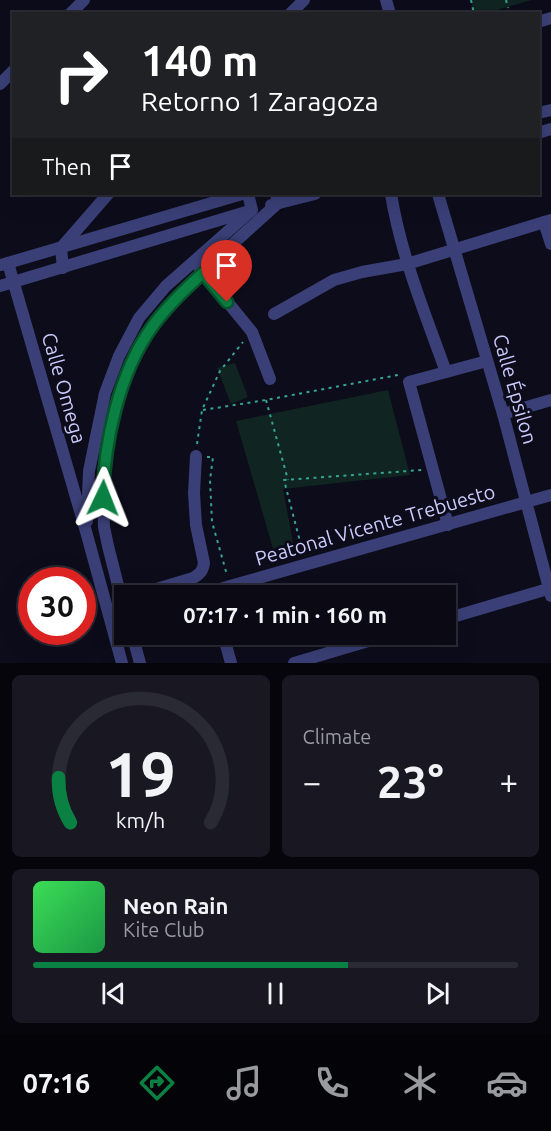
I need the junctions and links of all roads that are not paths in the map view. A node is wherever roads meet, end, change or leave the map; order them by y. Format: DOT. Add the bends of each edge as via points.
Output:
graph roads {
  1 [pos="84,0"];
  2 [pos="304,0"];
  3 [pos="72,12"];
  4 [pos="292,12"];
  5 [pos="12,72"];
  6 [pos="0,84"];
  7 [pos="107,195"];
  8 [pos="239,195"];
  9 [pos="248,195"];
  10 [pos="306,195"];
  11 [pos="391,195"];
  12 [pos="438,195"];
  13 [pos="277,198"];
  14 [pos="252,210"];
  15 [pos="548,221"];
  16 [pos="551,244"];
  17 [pos="61,248"];
  18 [pos="454,249"];
  19 [pos="194,261"];
  20 [pos="4,264"];
  21 [pos="407,264"];
  22 [pos="63,268"];
  23 [pos="203,273"];
  24 [pos="14,283"];
  25 [pos="0,286"];
  26 [pos="274,314"];
  27 [pos="487,361"];
  28 [pos="446,372"];
  29 [pos="270,379"];
  30 [pos="551,400"];
  31 [pos="503,414"];
  32 [pos="196,456"];
  33 [pos="551,495"];
  34 [pos="526,502"];
  35 [pos="448,525"];
  36 [pos="87,535"];
  37 [pos="121,585"];
  38 [pos="172,585"];
  39 [pos="234,585"];
  40 [pos="550,591"];
  41 [pos="114,602"];
  42 [pos="105,604"];
  43 [pos="456,616"];
  44 [pos="135,645"];
  45 [pos="226,645"];
  46 [pos="355,645"];
  47 [pos="122,663"];
  48 [pos="140,663"];
  49 [pos="231,663"];
  50 [pos="294,663"];
  1 -- 3 [label="street"];
  2 -- 4 [label="street"];
  5 -- 6 [label="street"];
  7 -- 17 [label="street"];
  8 -- 17 [label="street"];
  9 -- 14 [label="street"];
  10 -- 13 [label="street"];
  11 -- 21 [label="street"];
  12 -- 18 [label="street, Calle Épsilon"];
  13 -- 14 [label="street"];
  13 -- 23 [label="street"];
  14 -- 19 [label="street"];
  14 -- 22 [label="street"];
  15 -- 16 [label="street"];
  15 -- 18 [label="street"];
  17 -- 20 [label="street"];
  17 -- 22 [label="street"];
  18 -- 21 [label="street"];
  18 -- 27 [label="street, Calle Épsilon"];
  19 -- 23 [label="street"];
  19 -- 36 [label="street" via="139,318 105,393 89,471"];
  20 -- 24 [label="street, Calle Omega"];
  21 -- 26 [label="street" via="334,280"];
  21 -- 28 [label="street"];
  22 -- 24 [label="street"];
  23 -- 29 [label="street" via="252,332"];
  23 -- 37 [label="street" via="152,327 119,395 104,469 103,498 106,536"];
  24 -- 25 [label="street"];
  24 -- 36 [label="street, Calle Omega"];
  27 -- 28 [label="street"];
  27 -- 31 [label="street, Calle Épsilon"];
  28 -- 35 [label="street" via="409,382"];
  30 -- 31 [label="street"];
  31 -- 34 [label="street, Calle Épsilon"];
  32 -- 38 [label="street" via="194,493 203,569 200,575"];
  33 -- 34 [label="street, Peatonal Vicente Trebuesto"];
  34 -- 35 [label="street, Peatonal Vicente Trebuesto"];
  34 -- 40 [label="street, Calle Épsilon"];
  35 -- 39 [label="street, Peatonal Vicente Trebuesto"];
  36 -- 42 [label="street, Calle Omega"];
  40 -- 43 [label="street"];
  41 -- 42 [label="street"];
  42 -- 47 [label="street, Calle Omega"];
  44 -- 48 [label="street"];
  45 -- 49 [label="street"];
  46 -- 50 [label="street"];
}
